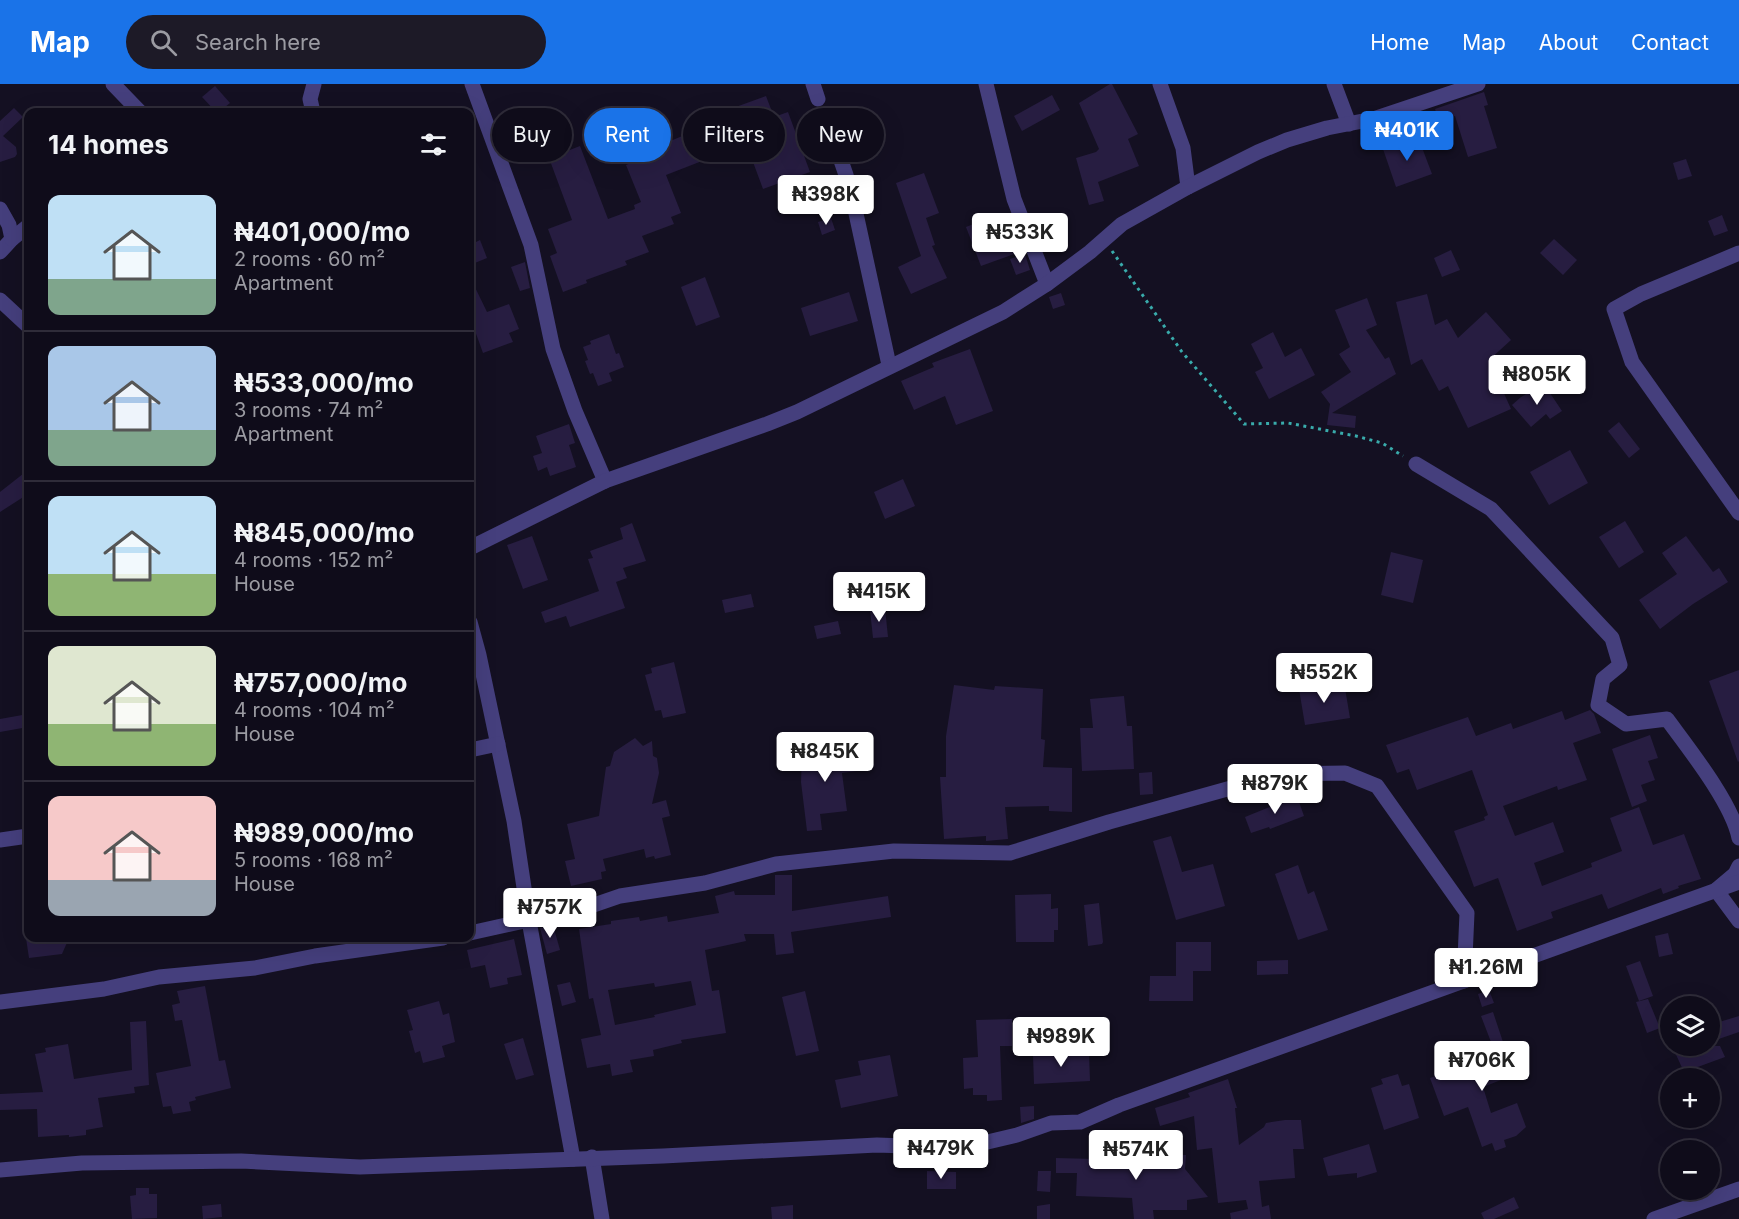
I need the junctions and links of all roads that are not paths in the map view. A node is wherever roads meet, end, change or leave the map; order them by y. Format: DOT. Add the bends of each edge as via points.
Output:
graph roads {
  1 [pos="113,84"];
  2 [pos="314,84"];
  3 [pos="472,84"];
  4 [pos="813,84"];
  5 [pos="986,84"];
  6 [pos="1160,84"];
  7 [pos="1334,84"];
  8 [pos="1478,84"];
  9 [pos="818,99"];
  10 [pos="136,108"];
  11 [pos="312,108"];
  12 [pos="1349,124"];
  13 [pos="842,162"];
  14 [pos="1188,187"];
  15 [pos="0,209"];
  16 [pos="24,229"];
  17 [pos="12,239"];
  18 [pos="0,252"];
  19 [pos="1739,253"];
  20 [pos="1047,284"];
  21 [pos="0,300"];
  22 [pos="24,322"];
  23 [pos="889,365"];
  24 [pos="1416,464"];
  25 [pos="605,481"];
  26 [pos="1739,513"];
  27 [pos="474,546"];
  28 [pos="474,639"];
  29 [pos="498,744"];
  30 [pos="474,749"];
  31 [pos="24,837"];
  32 [pos="1739,838"];
  33 [pos="0,840"];
  34 [pos="1739,866"];
  35 [pos="1739,882"];
  36 [pos="1716,890"];
  37 [pos="529,921"];
  38 [pos="1739,921"];
  39 [pos="474,932"];
  40 [pos="415,942"];
  41 [pos="1464,981"];
  42 [pos="0,1002"];
  43 [pos="592,1157"];
  44 [pos="573,1159"];
  45 [pos="0,1170"];
  46 [pos="1739,1189"];
  47 [pos="602,1219"];
  48 [pos="1654,1219"];
  1 -- 10 [label="street"];
  2 -- 11 [label="street"];
  3 -- 25 [label="street" via="531,245 553,349"];
  4 -- 9 [label="street"];
  5 -- 20 [label="street" via="1014,199"];
  6 -- 14 [label="street" via="1183,148"];
  7 -- 12 [label="street"];
  8 -- 12 [label="street"];
  12 -- 14 [label="street" via="1287,140"];
  13 -- 23 [label="street"];
  14 -- 20 [label="street" via="1122,224"];
  15 -- 17 [label="street"];
  16 -- 17 [label="street"];
  17 -- 18 [label="street"];
  19 -- 26 [label="street" via="1614,309 1632,362"];
  20 -- 23 [label="street" via="1003,312"];
  21 -- 22 [label="street"];
  23 -- 25 [label="street" via="768,424"];
  24 -- 32 [label="street" via="1491,509 1612,638 1620,665 1603,679 1598,705 1626,724 1667,719 1728,809"];
  25 -- 27 [label="street"];
  28 -- 29 [label="street"];
  29 -- 30 [label="street"];
  29 -- 37 [label="street"];
  31 -- 33 [label="street"];
  34 -- 36 [label="street"];
  35 -- 36 [label="street"];
  36 -- 38 [label="street"];
  36 -- 41 [label="street"];
  37 -- 39 [label="street"];
  37 -- 41 [label="street" via="620,896 705,882 776,864 894,851 1010,853 1281,774 1345,773 1377,786 1467,913"];
  37 -- 44 [label="street"];
  40 -- 42 [label="street"];
  41 -- 43 [label="street" via="1080,1122 1051,1123 962,1148 877,1144"];
  43 -- 44 [label="street"];
  43 -- 47 [label="street"];
  44 -- 45 [label="street" via="360,1167 189,1160"];
  46 -- 48 [label="street"];
}
